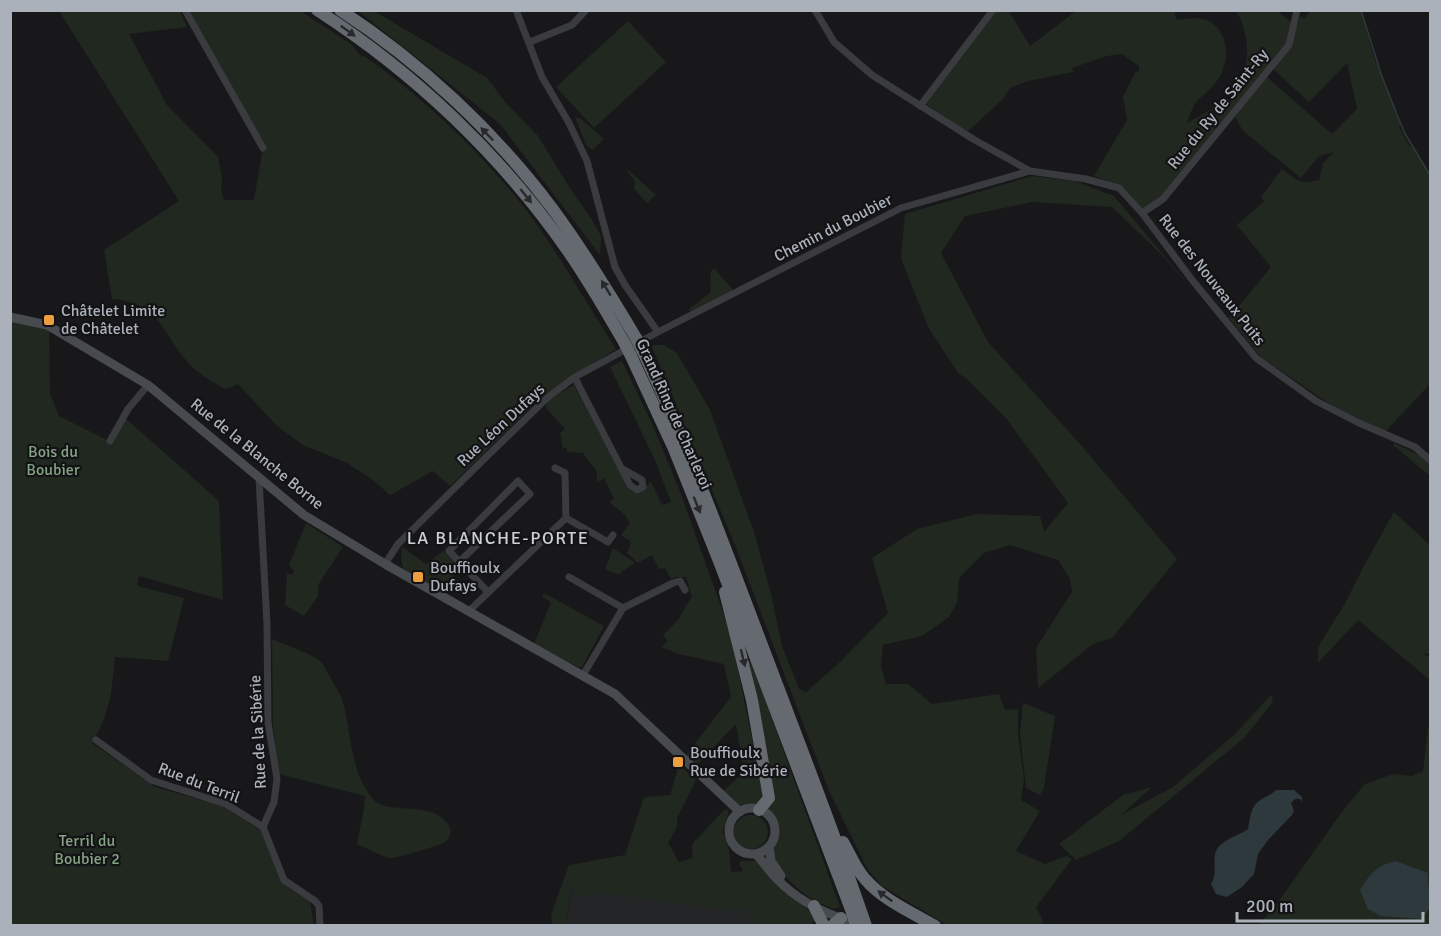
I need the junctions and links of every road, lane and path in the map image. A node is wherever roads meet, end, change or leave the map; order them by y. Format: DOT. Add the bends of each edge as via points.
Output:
graph roads {
  1 [pos="185,10"];
  2 [pos="317,10"];
  3 [pos="340,10"];
  4 [pos="516,10"];
  5 [pos="586,10"];
  6 [pos="815,10"];
  7 [pos="993,10"];
  8 [pos="1297,10"];
  9 [pos="530,42"];
  10 [pos="920,106"];
  11 [pos="263,148"];
  12 [pos="1030,171"];
  13 [pos="1142,213"];
  14 [pos="10,317"];
  15 [pos="658,332"];
  16 [pos="634,347"];
  17 [pos="575,377"];
  18 [pos="148,385"];
  19 [pos="110,441"];
  20 [pos="1431,460"];
  21 [pos="555,468"];
  22 [pos="621,468"];
  23 [pos="259,478"];
  24 [pos="566,518"];
  25 [pos="613,536"];
  26 [pos="719,561"];
  27 [pos="459,562"];
  28 [pos="385,564"];
  29 [pos="569,577"];
  30 [pos="685,590"];
  31 [pos="488,592"];
  32 [pos="623,608"];
  33 [pos="469,611"];
  34 [pos="583,675"];
  35 [pos="96,740"];
  36 [pos="759,810"];
  37 [pos="740,812"];
  38 [pos="263,827"];
  39 [pos="832,832"];
  40 [pos="769,847"];
  41 [pos="756,854"];
  42 [pos="791,890"];
  43 [pos="814,906"];
  44 [pos="853,921"];
  45 [pos="320,926"];
  46 [pos="824,926"];
  47 [pos="935,926"];
  1 -- 11 [label="street"];
  2 -- 16 [label="highway, Grand Ring de Charleroi, one-way" via="411,79 488,153 541,214"];
  16 -- 3 [label="highway, Grand Ring de Charleroi, one-way" via="603,283 565,226 498,145 420,71"];
  4 -- 9 [label="street"];
  5 -- 9 [label="street" via="572,25"];
  6 -- 10 [label="street" via="834,42 872,75"];
  7 -- 10 [label="street"];
  8 -- 13 [label="street, Rue du Ry de Saint-Ry" via="1289,45 1163,199"];
  9 -- 15 [label="street" via="542,77 587,161 615,267"];
  10 -- 12 [label="street"];
  12 -- 13 [label="street, Rue des Nouveaux Puits" via="1119,188"];
  12 -- 15 [label="street, Chemin du Boubier" via="901,208"];
  13 -- 20 [label="street, Rue des Nouveaux Puits" via="1256,358 1316,401 1415,447"];
  14 -- 18 [label="street, Rue de la Blanche Borne" via="47,325"];
  15 -- 17 [label="street, Rue Léon Dufays"];
  16 -- 26 [label="highway, Grand Ring de Charleroi, one-way"];
  16 -- 39 [label="highway, Grand Ring de Charleroi" via="665,399"];
  17 -- 22 [label="street"];
  17 -- 28 [label="street, Rue Léon Dufays" via="548,397 475,468 398,544"];
  18 -- 19 [label="street" via="128,409"];
  18 -- 23 [label="street, Rue de la Blanche Borne"];
  21 -- 24 [label="street" via="565,473"];
  23 -- 28 [label="street, Rue de la Blanche Borne" via="304,515"];
  23 -- 38 [label="street, Rue de la Sibérie" via="268,722 277,779 274,802"];
  24 -- 25 [label="street" via="608,542"];
  24 -- 31 [label="street"];
  26 -- 36 [label="highway, one-way" via="764,763 769,798"];
  26 -- 44 [label="highway, Grand Ring de Charleroi"];
  27 -- 27 [label="street" via="530,494 518,482 449,551"];
  27 -- 31 [label="street"];
  28 -- 33 [label="street, Rue de la Blanche Borne"];
  29 -- 32 [label="street"];
  30 -- 32 [label="street" via="680,581 673,583"];
  31 -- 33 [label="street"];
  32 -- 34 [label="street"];
  33 -- 34 [label="street, Rue de la Blanche Borne"];
  34 -- 37 [label="street, Rue de la Blanche Borne" via="615,694"];
  35 -- 38 [label="street, Rue du Terril" via="151,780 226,804"];
  36 -- 37 [label="street"];
  36 -- 40 [label="street" via="774,825"];
  37 -- 41 [label="street" via="730,825 731,840 741,852"];
  38 -- 45 [label="street" via="284,880 319,906"];
  39 -- 44 [label="highway, Grand Ring de Charleroi"];
  47 -- 39 [label="highway, one-way" via="879,892"];
  40 -- 41 [label="street"];
  40 -- 42 [label="street" via="771,861"];
  41 -- 42 [label="street" via="778,881"];
  42 -- 43 [label="street"];
  43 -- 44 [label="street"];
  43 -- 46 [label="highway"];
}
